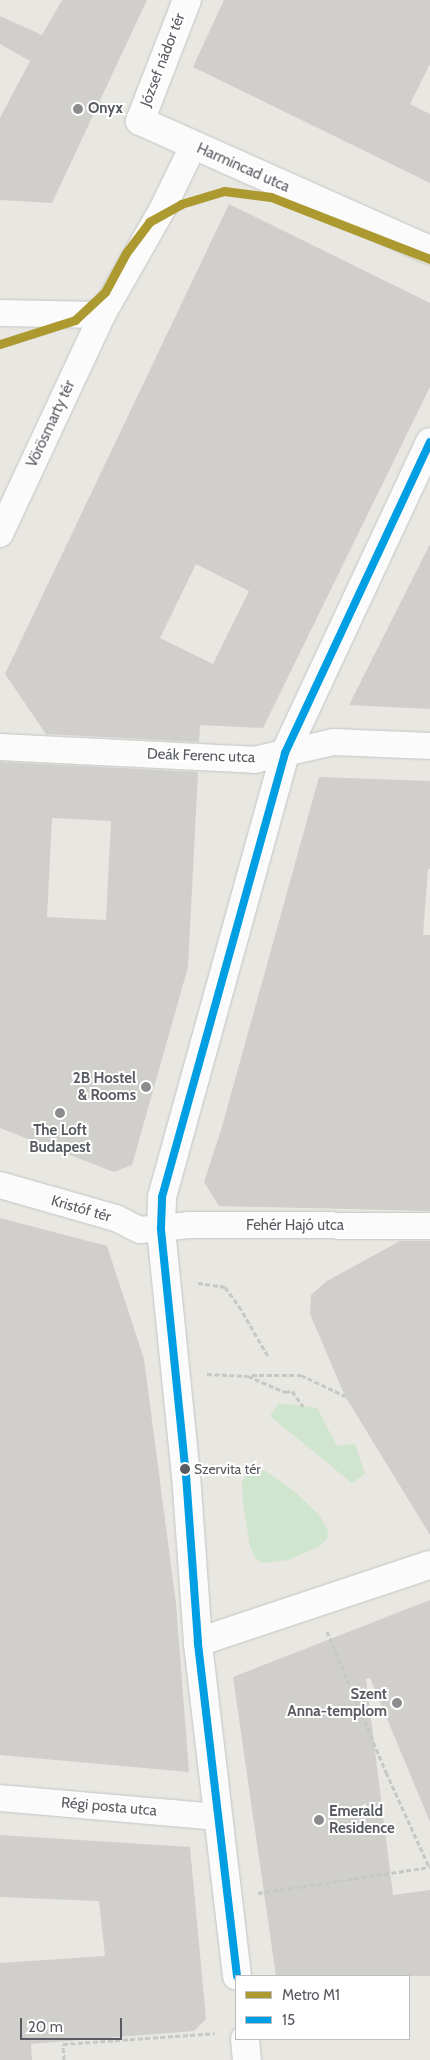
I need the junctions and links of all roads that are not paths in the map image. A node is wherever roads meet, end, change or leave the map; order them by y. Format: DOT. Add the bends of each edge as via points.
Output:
graph roads {
  1 [pos="187,0"];
  2 [pos="140,121"];
  3 [pos="193,146"];
  4 [pos="430,250"];
  5 [pos="0,312"];
  6 [pos="102,315"];
  7 [pos="430,442"];
  8 [pos="0,534"];
  9 [pos="430,746"];
  10 [pos="0,747"];
  11 [pos="284,753"];
  12 [pos="0,1185"];
  13 [pos="430,1226"];
  14 [pos="160,1228"];
  15 [pos="430,1565"];
  16 [pos="198,1642"];
  17 [pos="0,1798"];
  18 [pos="219,1817"];
  19 [pos="238,1975"];
  20 [pos="236,2040"];
  21 [pos="247,2060"];
  1 -- 2 [label="street, József nádor tér"];
  2 -- 3 [label="street, Harmincad utca"];
  3 -- 4 [label="street, Harmincad utca"];
  3 -- 6 [label="street, Vörösmarty tér" via="163,208"];
  5 -- 6 [label="street"];
  6 -- 8 [label="street, Vörösmarty tér"];
  7 -- 11 [label="street"];
  9 -- 11 [label="street, Deák Ferenc utca" via="333,742"];
  10 -- 11 [label="street, Deák Ferenc utca" via="254,760"];
  11 -- 14 [label="street" via="162,1197"];
  12 -- 14 [label="street, Kristóf tér" via="116,1218 140,1230"];
  13 -- 14 [label="street, Fehér Hajó utca" via="190,1225"];
  14 -- 16 [label="street" via="186,1476"];
  15 -- 16 [label="street"];
  16 -- 18 [label="street"];
  17 -- 18 [label="street, Régi posta utca"];
  18 -- 19 [label="street"];
  20 -- 21 [label="street"];
}
